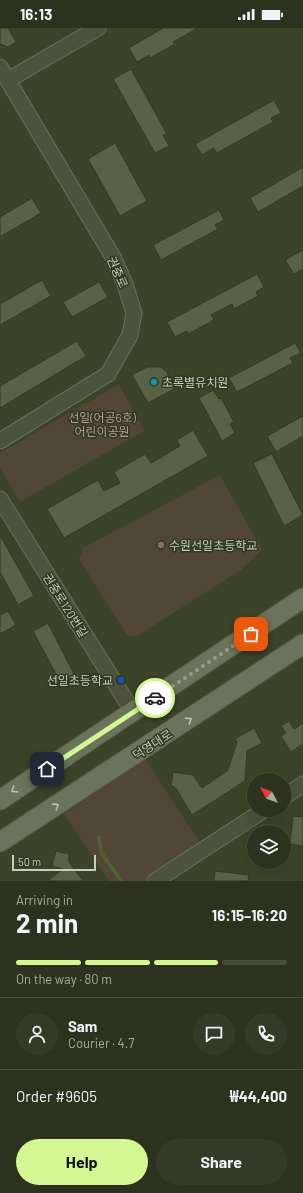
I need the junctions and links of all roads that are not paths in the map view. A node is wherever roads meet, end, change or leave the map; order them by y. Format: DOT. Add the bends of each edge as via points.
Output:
graph roads {
  1 [pos="98,28"];
  2 [pos="0,67"];
  3 [pos="8,80"];
  4 [pos="0,441"];
  5 [pos="0,499"];
  6 [pos="303,598"];
  7 [pos="303,644"];
  8 [pos="133,712"];
  9 [pos="303,784"];
  10 [pos="291,792"];
  11 [pos="0,800"];
  12 [pos="253,817"];
  13 [pos="0,842"];
  14 [pos="155,881"];
  1 -- 3 [label="street"];
  2 -- 3 [label="street, 권중로"];
  3 -- 4 [label="street, 권중로" via="113,258 134,313 130,335 108,374"];
  5 -- 8 [label="street, 권중로120번길"];
  6 -- 8 [label="main road"];
  13 -- 7 [label="main road, 덕영대로, one-way"];
  8 -- 11 [label="main road, one-way"];
  9 -- 10 [label="street"];
  12 -- 14 [label="street"];
}
